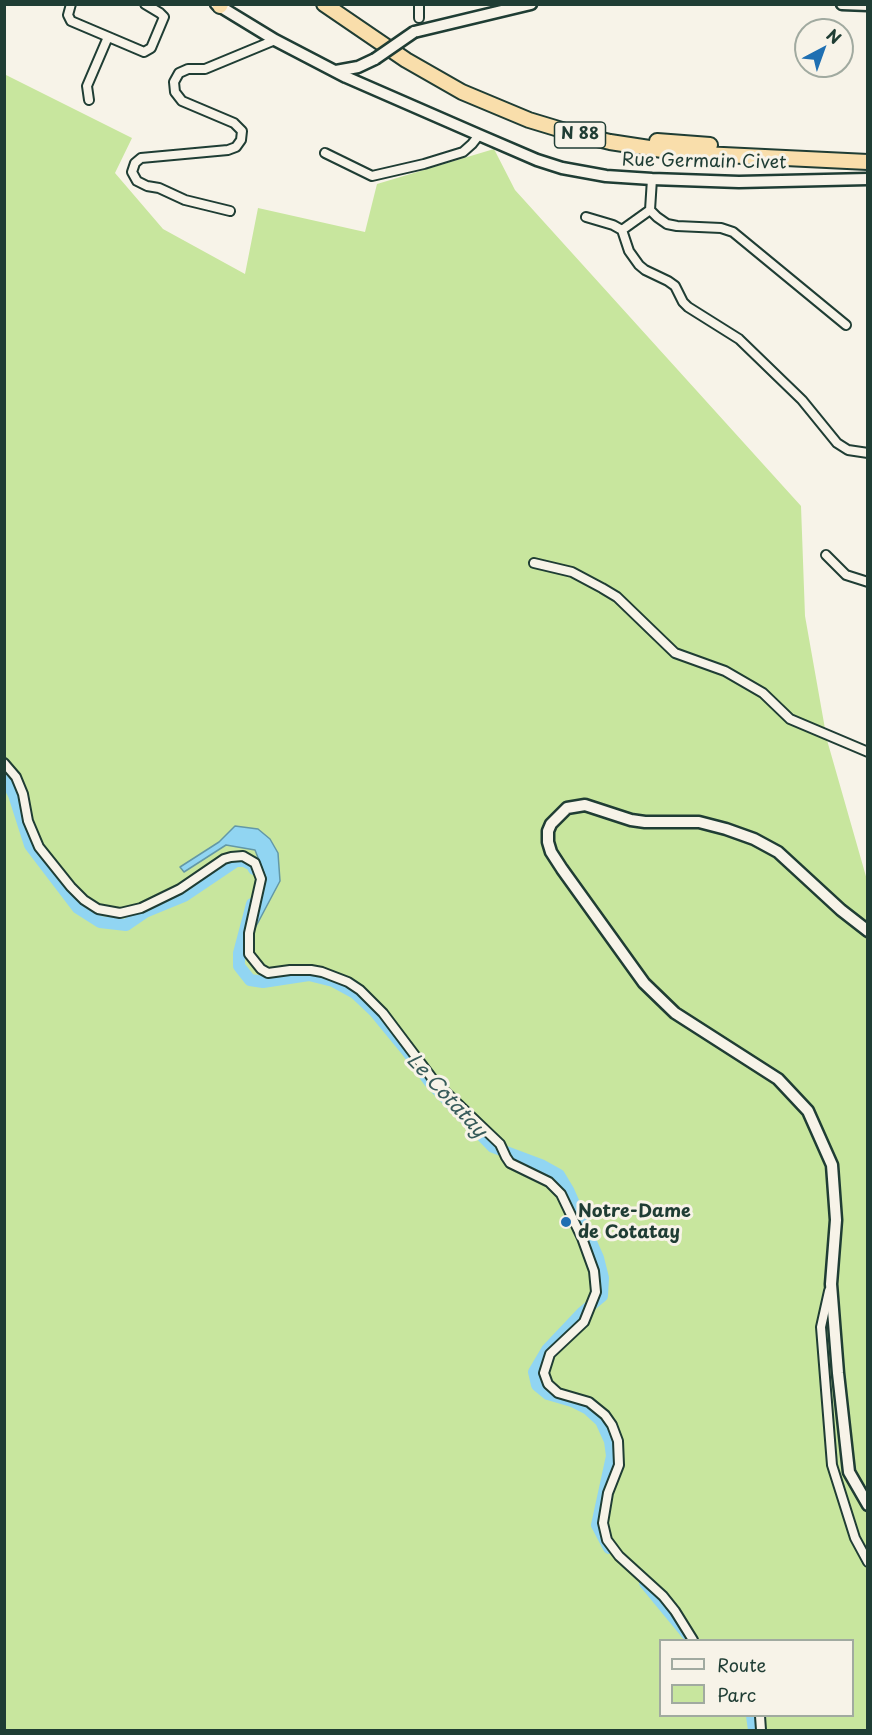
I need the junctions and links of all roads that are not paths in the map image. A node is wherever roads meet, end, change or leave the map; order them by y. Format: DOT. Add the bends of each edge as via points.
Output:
graph roads {
  1 [pos="71,4"];
  2 [pos="145,4"];
  3 [pos="324,4"];
  4 [pos="339,4"];
  5 [pos="418,4"];
  6 [pos="842,4"];
  7 [pos="219,5"];
  8 [pos="529,5"];
  9 [pos="867,5"];
  10 [pos="418,18"];
  11 [pos="108,37"];
  12 [pos="275,40"];
  13 [pos="373,61"];
  14 [pos="335,71"];
  15 [pos="377,91"];
  16 [pos="89,100"];
  17 [pos="479,135"];
  18 [pos="325,153"];
  19 [pos="867,154"];
  20 [pos="867,162"];
  21 [pos="652,179"];
  22 [pos="867,179"];
  23 [pos="650,210"];
  24 [pos="230,211"];
  25 [pos="586,217"];
  26 [pos="622,230"];
  27 [pos="846,325"];
  28 [pos="867,453"];
  29 [pos="826,555"];
  30 [pos="534,563"];
  31 [pos="867,582"];
  32 [pos="867,752"];
  33 [pos="4,763"];
  34 [pos="867,932"];
  35 [pos="831,1284"];
  36 [pos="867,1505"];
  37 [pos="867,1562"];
  38 [pos="692,1639"];
  1 -- 11 [label="street" via="71,21"];
  2 -- 11 [label="street" via="164,17 151,48 144,52"];
  3 -- 20 [label="highway, N 88" via="406,60 462,92 572,133 682,153"];
  4 -- 19 [label="highway, N 88" via="419,58 480,91 584,128 657,141"];
  5 -- 10 [label="street"];
  6 -- 9 [label="street"];
  7 -- 12 [label="street, Rue Germain Civet"];
  8 -- 13 [label="street, bridge" via="414,32"];
  11 -- 16 [label="street" via="87,86"];
  12 -- 14 [label="street, Rue Germain Civet"];
  12 -- 24 [label="street" via="205,69 188,69 179,73 174,82 182,101 234,123 242,131 236,147 141,158 132,172 137,181 147,186"];
  13 -- 14 [label="street"];
  13 -- 15 [label="street" via="368,73"];
  14 -- 15 [label="street, Rue Germain Civet"];
  15 -- 17 [label="street, Rue Germain Civet"];
  17 -- 18 [label="street" via="464,152 372,176"];
  17 -- 21 [label="street, Rue Germain Civet" via="562,168"];
  21 -- 22 [label="street, Rue Germain Civet"];
  21 -- 23 [label="street"];
  23 -- 26 [label="street"];
  23 -- 27 [label="street" via="668,224 733,232"];
  25 -- 26 [label="street"];
  26 -- 28 [label="street" via="639,265 675,286 688,307 739,339 802,400 837,443 848,450"];
  29 -- 31 [label="street" via="846,575"];
  30 -- 32 [label="street" via="572,572 602,588 617,597 675,653 725,671 763,693 790,719"];
  33 -- 38 [label="street" via="16,777 39,847 71,887 98,909 120,913 141,908 231,857 243,856 255,862 261,879 249,933 249,954 261,969 268,973 322,972 360,990 384,1013 435,1082 500,1144 510,1163 549,1182 561,1194 594,1271 596,1292 578,1328 550,1354 544,1372 548,1384 558,1393 589,1402 612,1425 620,1465 608,1493 603,1523 607,1540 663,1596"];
  34 -- 35 [label="street" via="778,852 726,829 699,822 632,820 585,804 567,808 548,831 556,860 644,982 675,1013 778,1079 808,1111 832,1165 836,1220"];
  35 -- 36 [label="street" via="849,1472"];
  35 -- 37 [label="street" via="821,1327 832,1465 855,1538"];
}
